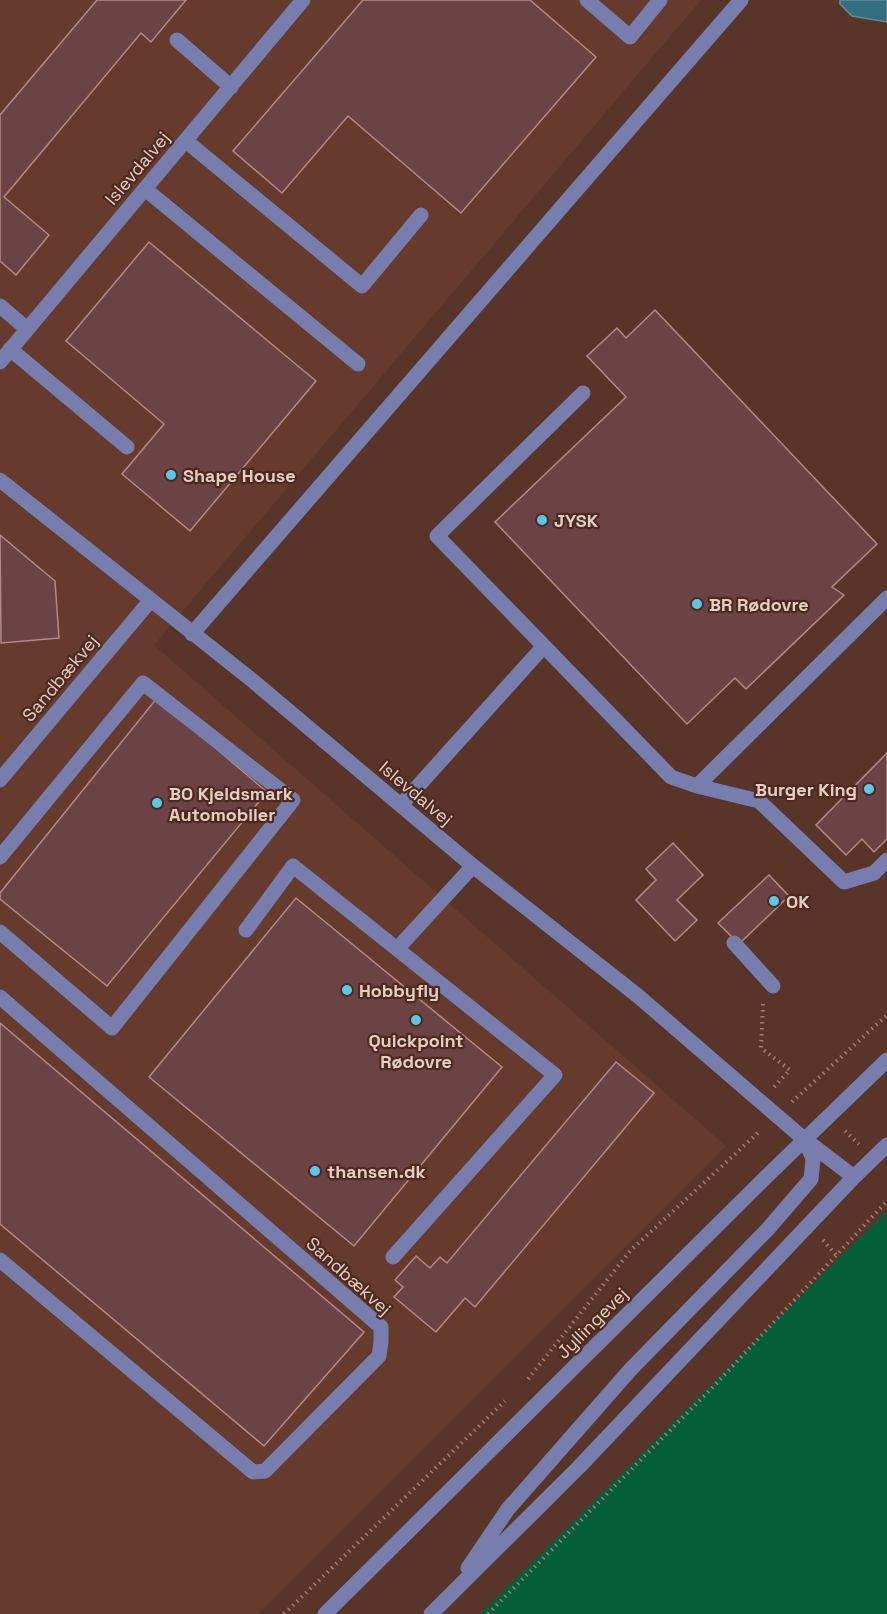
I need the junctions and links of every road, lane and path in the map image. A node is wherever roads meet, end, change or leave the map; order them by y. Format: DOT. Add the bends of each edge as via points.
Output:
graph roads {
  1 [pos="303,0"];
  2 [pos="660,0"];
  3 [pos="741,0"];
  4 [pos="591,2"];
  5 [pos="177,40"];
  6 [pos="231,87"];
  7 [pos="186,141"];
  8 [pos="145,189"];
  9 [pos="421,215"];
  10 [pos="0,306"];
  11 [pos="27,329"];
  12 [pos="10,349"];
  13 [pos="0,362"];
  14 [pos="358,364"];
  15 [pos="583,393"];
  16 [pos="127,447"];
  17 [pos="0,480"];
  18 [pos="887,598"];
  19 [pos="150,601"];
  20 [pos="192,634"];
  21 [pos="544,646"];
  22 [pos="0,780"];
  23 [pos="697,786"];
  24 [pos="401,805"];
  25 [pos="0,857"];
  26 [pos="887,860"];
  27 [pos="473,866"];
  28 [pos="246,930"];
  29 [pos="0,932"];
  30 [pos="734,944"];
  31 [pos="398,949"];
  32 [pos="773,986"];
  33 [pos="0,997"];
  34 [pos="887,1015"];
  35 [pos="887,1060"];
  36 [pos="761,1100"];
  37 [pos="778,1115"];
  38 [pos="804,1139"];
  39 [pos="887,1145"];
  40 [pos="854,1177"];
  41 [pos="887,1201"];
  42 [pos="393,1257"];
  43 [pos="0,1260"];
  44 [pos="527,1379"];
  45 [pos="510,1395"];
  46 [pos="449,1596"];
  47 [pos="284,1614"];
  48 [pos="325,1614"];
  49 [pos="431,1614"];
  50 [pos="488,1614"];
  1 -- 6 [label="street, Islevdalvej"];
  2 -- 4 [label="street" via="630,37"];
  3 -- 20 [label="street"];
  5 -- 6 [label="street"];
  6 -- 7 [label="street, Islevdalvej"];
  7 -- 8 [label="street, Islevdalvej"];
  7 -- 9 [label="street" via="362,286"];
  8 -- 11 [label="street, Islevdalvej"];
  8 -- 14 [label="street"];
  10 -- 11 [label="street"];
  11 -- 12 [label="street, Islevdalvej"];
  12 -- 13 [label="street, Islevdalvej"];
  12 -- 16 [label="street"];
  15 -- 21 [label="street" via="437,536"];
  17 -- 19 [label="street, Islevdalvej"];
  18 -- 23 [label="street"];
  19 -- 20 [label="street, Islevdalvej"];
  19 -- 22 [label="street, Sandbækvej"];
  20 -- 24 [label="street, Islevdalvej"];
  21 -- 23 [label="street" via="671,777"];
  21 -- 24 [label="street"];
  23 -- 26 [label="street" via="759,801 844,882 874,873"];
  24 -- 27 [label="street, Islevdalvej"];
  25 -- 29 [label="street" via="143,683 293,800 112,1028"];
  27 -- 31 [label="street"];
  27 -- 36 [label="street, Islevdalvej" via="638,996"];
  28 -- 31 [label="street" via="293,866"];
  30 -- 32 [label="street"];
  31 -- 42 [label="street" via="555,1075"];
  32 -- 36 [label="path" via="764,996 761,1048 790,1070"];
  33 -- 43 [label="street, Sandbækvej" via="381,1327 379,1356 265,1471 253,1472"];
  34 -- 37 [label="path"];
  35 -- 38 [label="street, Jyllingevej"];
  36 -- 37 [label="street, Islevdalvej"];
  37 -- 38 [label="street, Islevdalvej"];
  37 -- 44 [label="path" via="632,1250"];
  38 -- 40 [label="street, Islevdalvej"];
  38 -- 46 [label="street" via="813,1159 811,1179 632,1369 516,1500"];
  38 -- 48 [label="street, Jyllingevej"];
  39 -- 40 [label="street"];
  40 -- 46 [label="street" via="579,1467"];
  41 -- 50 [label="path" via="714,1386"];
  45 -- 47 [label="path"];
  46 -- 49 [label="street"];
}
